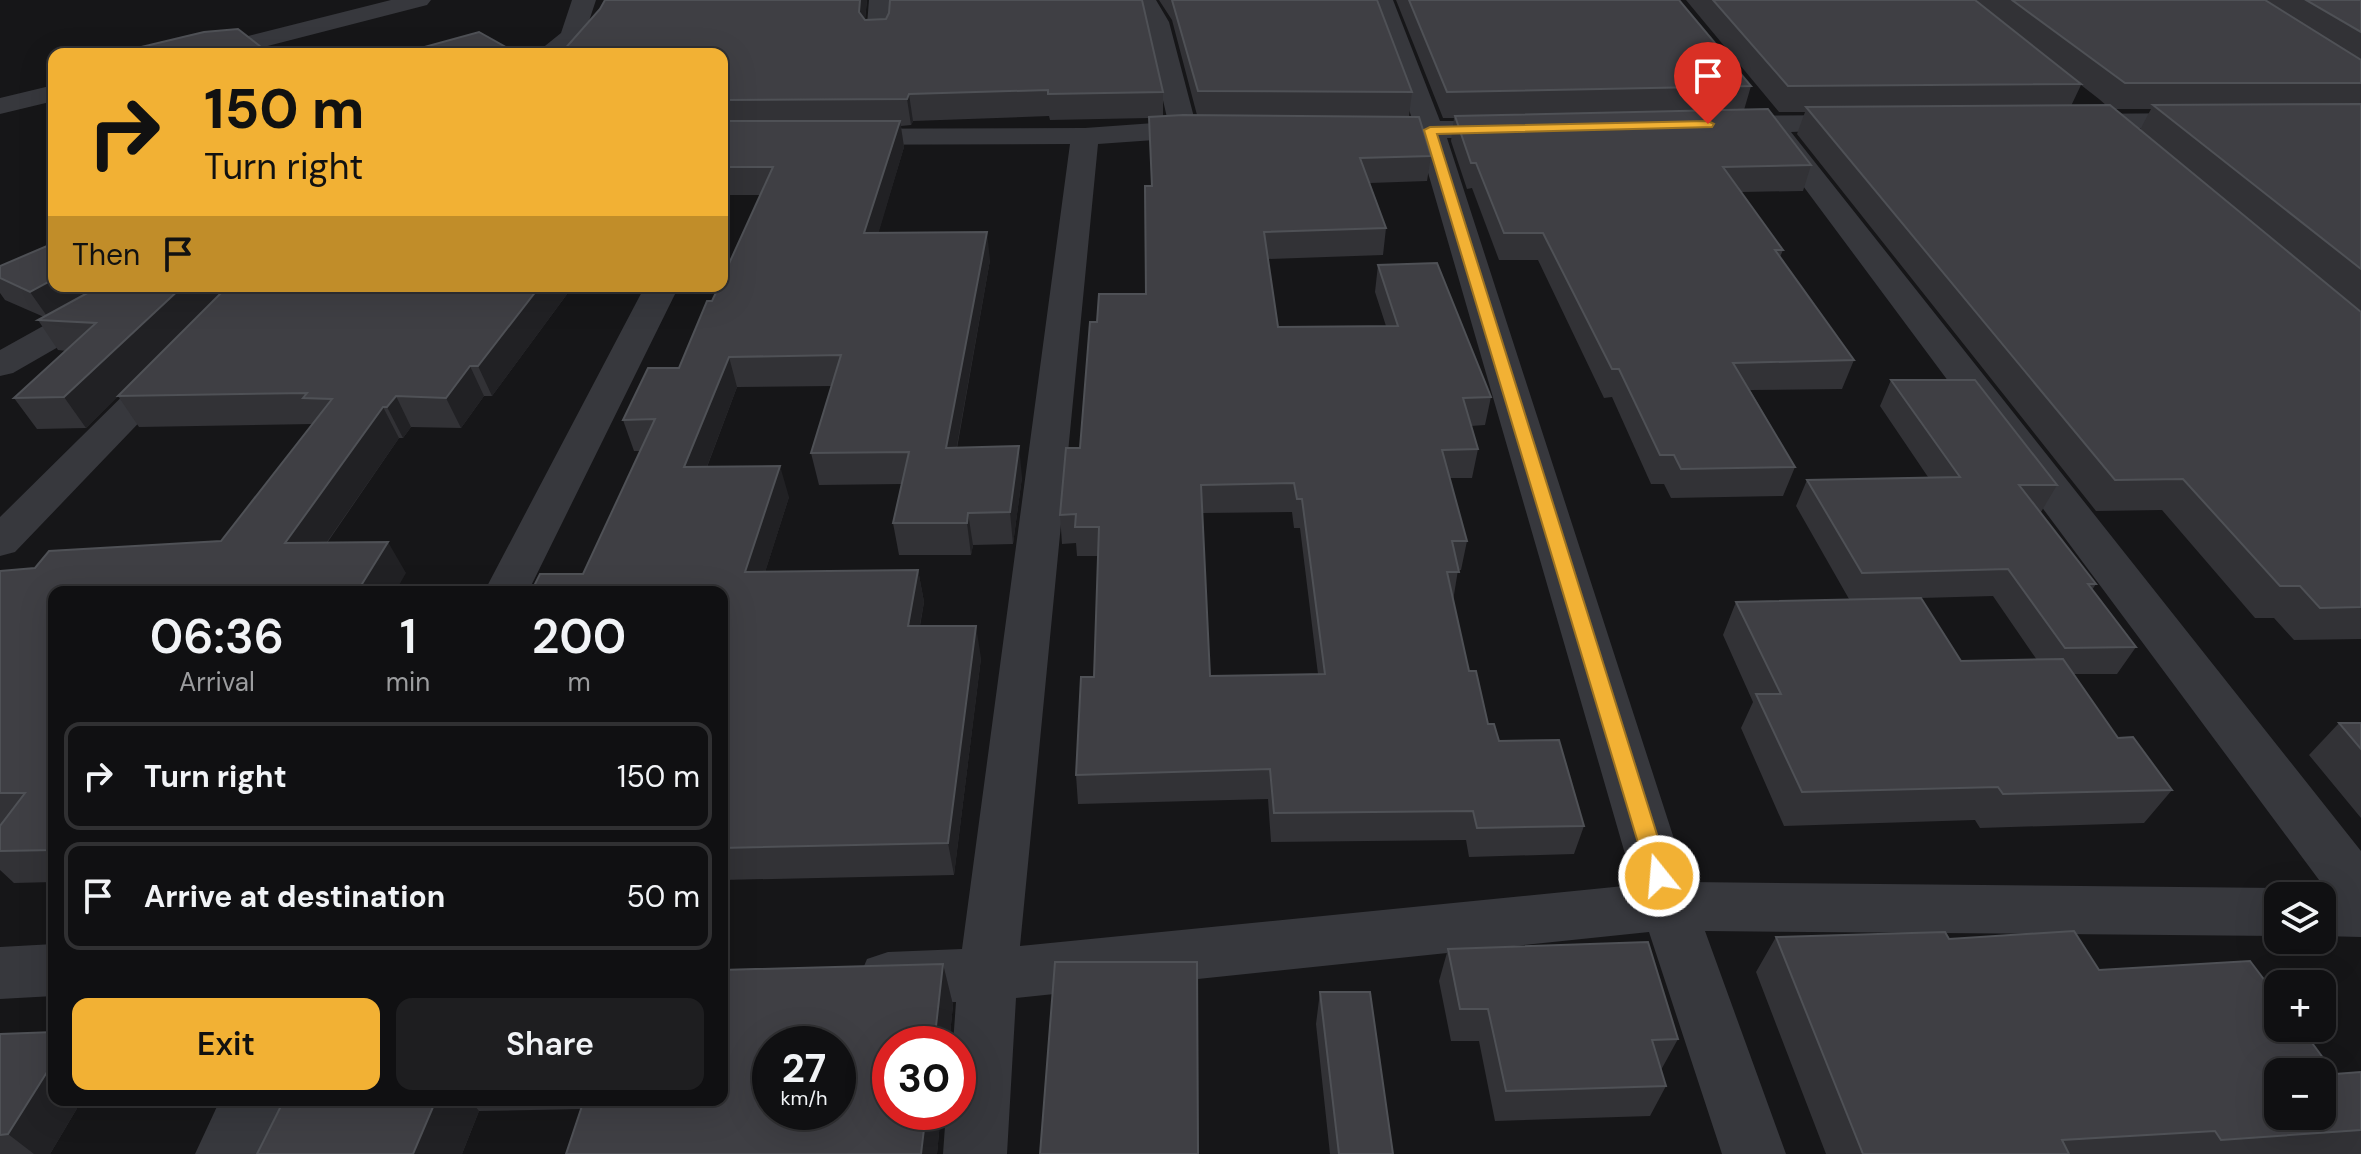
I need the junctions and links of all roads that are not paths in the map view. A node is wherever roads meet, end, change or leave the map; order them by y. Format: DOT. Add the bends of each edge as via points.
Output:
graph roads {
  1 [pos="419,0"];
  2 [pos="584,0"];
  3 [pos="881,0"];
  4 [pos="1144,0"];
  5 [pos="1381,0"];
  6 [pos="878,37"];
  7 [pos="230,48"];
  8 [pos="556,48"];
  9 [pos="1740,86"];
  10 [pos="48,94"];
  11 [pos="2071,94"];
  12 [pos="0,106"];
  13 [pos="2234,121"];
  14 [pos="2042,122"];
  15 [pos="2106,122"];
  16 [pos="1770,123"];
  17 [pos="1882,123"];
  18 [pos="1693,125"];
  19 [pos="1183,128"];
  20 [pos="1538,128"];
  21 [pos="1245,129"];
  22 [pos="1337,129"];
  23 [pos="1430,130"];
  24 [pos="1085,136"];
  25 [pos="730,144"];
  26 [pos="2143,152"];
  27 [pos="129,292"];
  28 [pos="247,292"];
  29 [pos="659,292"];
  30 [pos="0,365"];
  31 [pos="0,542"];
  32 [pos="509,586"];
  33 [pos="2361,893"];
  34 [pos="1668,906"];
  35 [pos="2264,912"];
  36 [pos="2336,912"];
  37 [pos="2361,913"];
  38 [pos="48,970"];
  39 [pos="0,973"];
  40 [pos="988,975"];
  41 [pos="831,979"];
  42 [pos="251,1106"];
  43 [pos="227,1154"];
  44 [pos="975,1154"];
  45 [pos="1754,1154"];
  1 -- 7 [label="street"];
  2 -- 8 [label="street" via="572,36"];
  3 -- 6 [label="street"];
  4 -- 19 [label="street" via="1157,22"];
  5 -- 23 [label="street"];
  9 -- 16 [label="street"];
  10 -- 12 [label="street"];
  11 -- 15 [label="street"];
  13 -- 15 [label="street"];
  14 -- 15 [label="street"];
  15 -- 26 [label="street"];
  16 -- 17 [label="street"];
  16 -- 18 [label="street"];
  16 -- 33 [label="street"];
  19 -- 21 [label="street"];
  19 -- 24 [label="street"];
  20 -- 23 [label="street"];
  22 -- 23 [label="street"];
  23 -- 34 [label="street"];
  24 -- 25 [label="street"];
  24 -- 40 [label="street"];
  27 -- 30 [label="street"];
  28 -- 31 [label="street"];
  29 -- 32 [label="street"];
  34 -- 35 [label="street"];
  34 -- 40 [label="street"];
  34 -- 45 [label="street"];
  36 -- 37 [label="street"];
  38 -- 39 [label="street"];
  40 -- 41 [label="street"];
  40 -- 44 [label="street"];
  42 -- 43 [label="street"];
}
